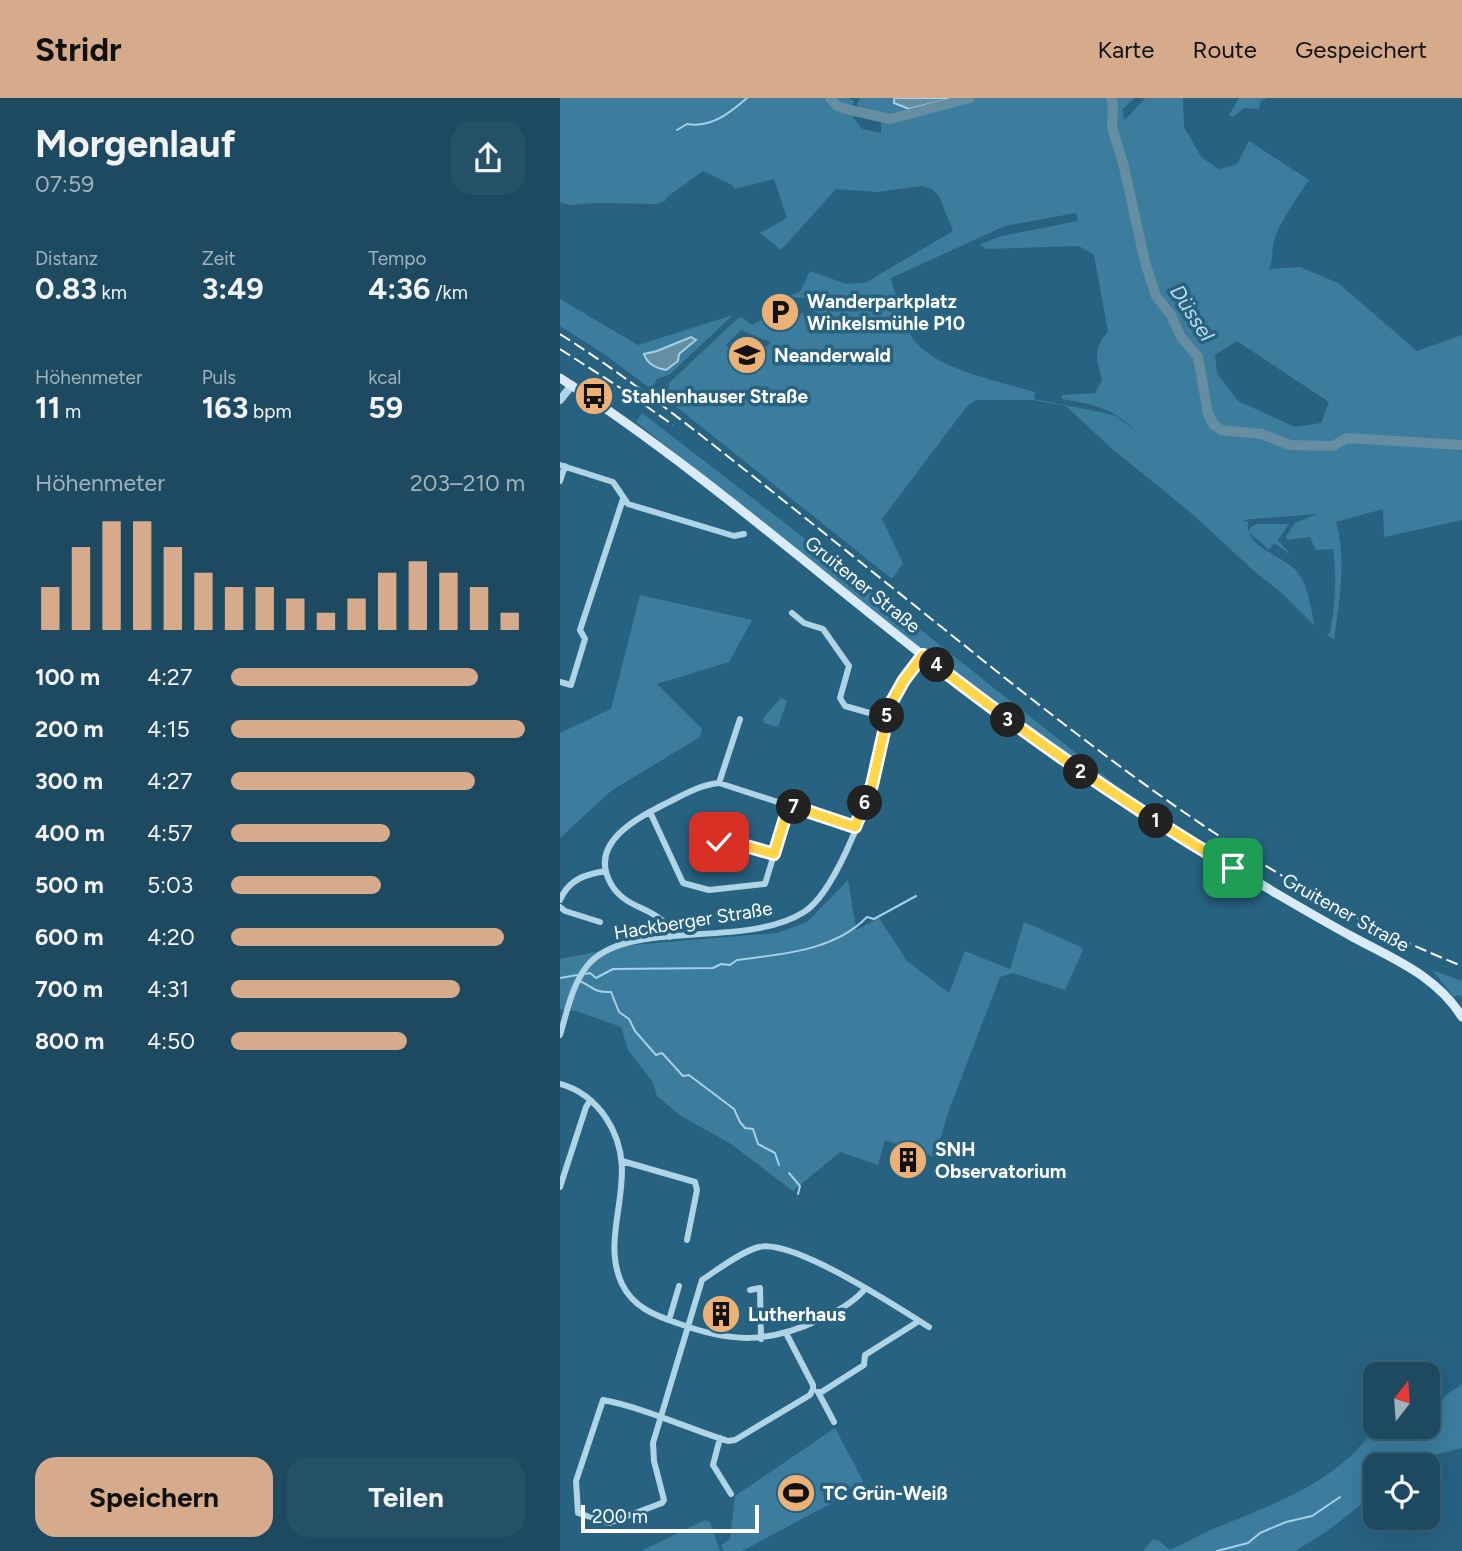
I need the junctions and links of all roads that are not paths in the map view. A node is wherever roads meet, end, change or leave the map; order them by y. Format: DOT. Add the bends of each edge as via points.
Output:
graph roads {
  1 [pos="560,378"];
  2 [pos="572,385"];
  3 [pos="560,400"];
  4 [pos="562,465"];
  5 [pos="560,481"];
  6 [pos="623,499"];
  7 [pos="744,534"];
  8 [pos="792,613"];
  9 [pos="923,655"];
  10 [pos="560,682"];
  11 [pos="887,718"];
  12 [pos="740,719"];
  13 [pos="719,783"];
  14 [pos="789,805"];
  15 [pos="650,812"];
  16 [pos="855,827"];
  17 [pos="719,842"];
  18 [pos="774,854"];
  19 [pos="606,871"];
  20 [pos="560,900"];
  21 [pos="560,907"];
  22 [pos="600,922"];
  23 [pos="670,937"];
  24 [pos="1462,1017"];
  25 [pos="560,1035"];
  26 [pos="560,1084"];
  27 [pos="590,1101"];
  28 [pos="622,1161"];
  29 [pos="562,1175"];
  30 [pos="560,1187"];
  31 [pos="687,1240"];
  32 [pos="679,1286"];
  33 [pos="865,1289"];
  34 [pos="750,1290"];
  35 [pos="668,1320"];
  36 [pos="919,1321"];
  37 [pos="687,1327"];
  38 [pos="929,1328"];
  39 [pos="786,1333"];
  40 [pos="761,1339"];
  41 [pos="817,1391"];
  42 [pos="659,1418"];
  43 [pos="834,1422"];
  44 [pos="720,1438"];
  45 [pos="731,1494"];
  1 -- 2 [label="main road, Gruitener Straße"];
  2 -- 3 [label="street"];
  2 -- 9 [label="main road, Gruitener Straße" via="668,451"];
  4 -- 5 [label="street"];
  4 -- 6 [label="street" via="613,482"];
  6 -- 7 [label="street" via="723,533"];
  6 -- 10 [label="street" via="580,630 585,639 571,685"];
  8 -- 11 [label="street" via="823,629 849,666 840,698 845,706"];
  9 -- 11 [label="street, Hackberger Straße" via="895,692"];
  9 -- 24 [label="main road, Gruitener Straße" via="1066,762 1175,834 1419,972 1441,989"];
  11 -- 16 [label="street, Hackberger Straße" via="872,785"];
  12 -- 13 [label="street"];
  13 -- 14 [label="street"];
  13 -- 15 [label="street" via="701,786"];
  14 -- 16 [label="street"];
  14 -- 18 [label="street"];
  15 -- 18 [label="street" via="683,883 695,888 765,884"];
  15 -- 19 [label="street" via="623,828 612,841"];
  16 -- 23 [label="street, Hackberger Straße" via="838,869 805,912 752,930"];
  17 -- 18 [label="street"];
  19 -- 20 [label="street" via="576,879"];
  19 -- 23 [label="street" via="621,896 664,922"];
  21 -- 22 [label="street"];
  23 -- 25 [label="street, Hackberger Straße" via="619,944 598,954 576,982"];
  26 -- 27 [label="street"];
  27 -- 28 [label="street" via="611,1126"];
  27 -- 29 [label="street"];
  28 -- 31 [label="street" via="695,1182"];
  28 -- 35 [label="street" via="615,1256 618,1273 634,1301"];
  29 -- 30 [label="street"];
  32 -- 35 [label="street"];
  33 -- 36 [label="street"];
  33 -- 37 [label="street" via="808,1257 758,1247 702,1280"];
  33 -- 39 [label="street" via="840,1309"];
  34 -- 40 [label="street" via="760,1288"];
  35 -- 37 [label="street"];
  36 -- 38 [label="street"];
  36 -- 41 [label="street" via="865,1355 864,1366"];
  37 -- 40 [label="street" via="735,1339"];
  37 -- 42 [label="street"];
  39 -- 40 [label="street"];
  39 -- 41 [label="street"];
  41 -- 43 [label="street"];
  41 -- 44 [label="street" via="735,1440"];
  42 -- 42 [label="street" via="653,1452 662,1503 609,1523 578,1513 575,1487 603,1400"];
  42 -- 44 [label="street"];
  44 -- 45 [label="street" via="713,1465"];
}
